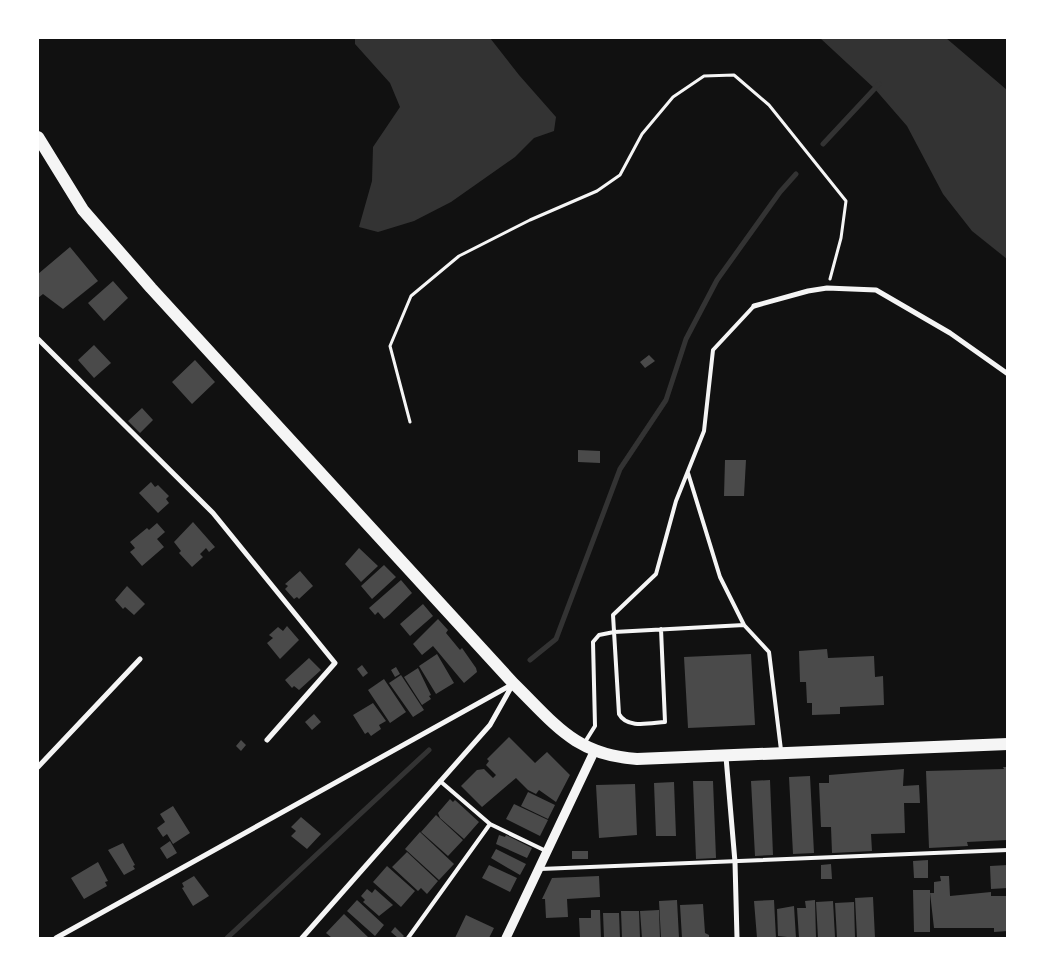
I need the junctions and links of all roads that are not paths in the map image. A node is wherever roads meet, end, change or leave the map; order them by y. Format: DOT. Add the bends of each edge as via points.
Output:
graph roads {
  1 [pos="38,137"];
  2 [pos="754,306"];
  3 [pos="38,340"];
  4 [pos="1008,374"];
  5 [pos="688,473"];
  6 [pos="744,625"];
  7 [pos="661,629"];
  8 [pos="614,632"];
  9 [pos="140,659"];
  10 [pos="513,684"];
  11 [pos="267,740"];
  12 [pos="1008,744"];
  13 [pos="588,749"];
  14 [pos="781,754"];
  15 [pos="726,756"];
  16 [pos="38,768"];
  17 [pos="440,781"];
  18 [pos="490,824"];
  19 [pos="1008,850"];
  20 [pos="548,852"];
  21 [pos="735,862"];
  22 [pos="540,869"];
  23 [pos="56,938"];
  24 [pos="302,938"];
  25 [pos="408,938"];
  26 [pos="506,938"];
  27 [pos="737,938"];
  1 -- 10 [label="main road" via="83,210"];
  2 -- 4 [label="street" via="827,288 876,290 950,333"];
  2 -- 5 [label="lane" via="713,350 704,431"];
  3 -- 11 [label="street" via="213,513 335,663"];
  5 -- 6 [label="lane" via="720,577"];
  5 -- 8 [label="lane" via="676,501 656,574 613,615"];
  6 -- 7 [label="lane"];
  6 -- 14 [label="lane" via="769,652"];
  7 -- 8 [label="lane"];
  7 -- 8 [label="lane" via="665,722 628,724 622,720"];
  8 -- 13 [label="lane" via="599,635 593,642 595,726"];
  9 -- 16 [label="street"];
  10 -- 13 [label="main road" via="562,731"];
  10 -- 17 [label="street" via="490,725"];
  10 -- 23 [label="street"];
  12 -- 14 [label="main road"];
  13 -- 15 [label="main road" via="616,758"];
  13 -- 20 [label="street"];
  14 -- 15 [label="main road"];
  15 -- 21 [label="street"];
  17 -- 18 [label="lane"];
  17 -- 24 [label="street"];
  18 -- 20 [label="lane"];
  18 -- 25 [label="lane"];
  19 -- 21 [label="lane"];
  20 -- 22 [label="street"];
  21 -- 22 [label="lane"];
  21 -- 27 [label="street"];
  22 -- 26 [label="street"];
}
